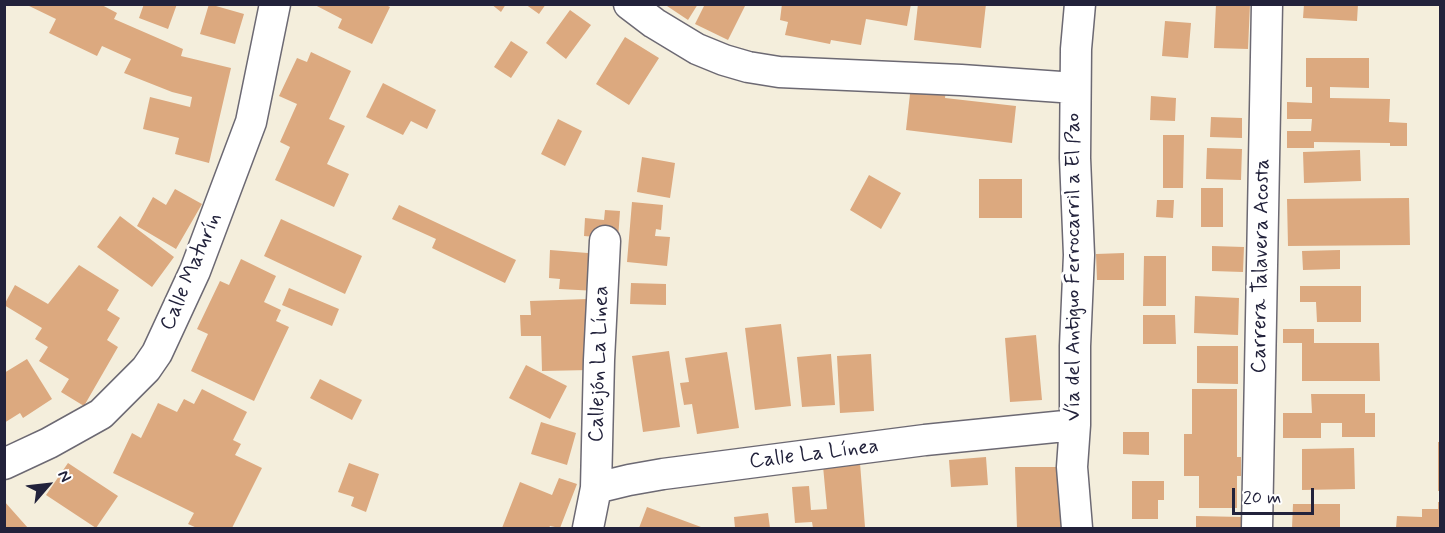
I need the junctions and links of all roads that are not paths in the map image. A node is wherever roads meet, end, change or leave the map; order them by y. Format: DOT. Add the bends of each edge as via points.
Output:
graph roads {
  1 [pos="274,4"];
  2 [pos="629,4"];
  3 [pos="1080,4"];
  4 [pos="1267,4"];
  5 [pos="1075,87"];
  6 [pos="605,241"];
  7 [pos="1075,425"];
  8 [pos="4,464"];
  9 [pos="596,488"];
  10 [pos="588,528"];
  11 [pos="1077,528"];
  12 [pos="1257,528"];
  1 -- 8 [label="street, Calle Maturín" via="251,122 195,271 157,353 101,414"];
  2 -- 5 [label="street" via="697,49 724,60 779,72"];
  3 -- 5 [label="street, Vía del Antiguo Ferrocarril a El Pao"];
  4 -- 12 [label="street, Carrera Talavera Acosta"];
  5 -- 7 [label="street, Vía del Antiguo Ferrocarril a El Pao" via="1079,255"];
  6 -- 9 [label="street, Callejón La Línea"];
  7 -- 9 [label="street, Calle La Línea" via="663,474"];
  7 -- 11 [label="street, Vía del Antiguo Ferrocarril a El Pao" via="1072,467"];
  9 -- 10 [label="street"];
}
